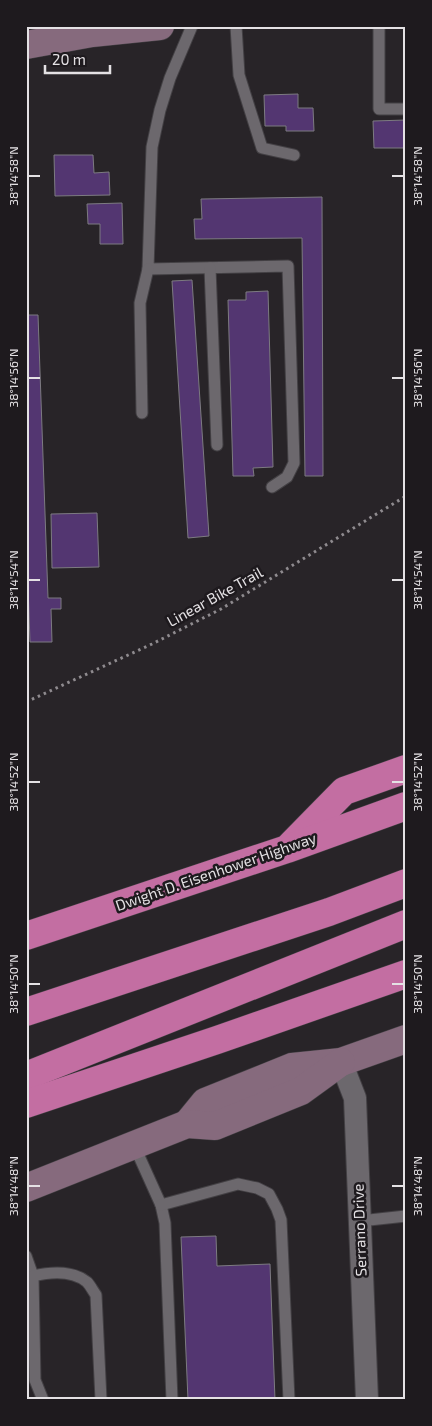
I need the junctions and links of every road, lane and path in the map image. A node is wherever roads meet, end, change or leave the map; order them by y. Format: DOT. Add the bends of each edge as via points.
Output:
graph roads {
  1 [pos="160,26"];
  2 [pos="192,26"];
  3 [pos="236,26"];
  4 [pos="380,26"];
  5 [pos="26,45"];
  6 [pos="406,109"];
  7 [pos="294,155"];
  8 [pos="210,268"];
  9 [pos="148,269"];
  10 [pos="142,413"];
  11 [pos="218,446"];
  12 [pos="272,487"];
  13 [pos="406,496"];
  14 [pos="26,702"];
  15 [pos="406,768"];
  16 [pos="406,806"];
  17 [pos="287,849"];
  18 [pos="406,883"];
  19 [pos="406,924"];
  20 [pos="26,936"];
  21 [pos="406,974"];
  22 [pos="26,1012"];
  23 [pos="406,1039"];
  24 [pos="341,1062"];
  25 [pos="26,1076"];
  26 [pos="26,1104"];
  27 [pos="134,1145"];
  28 [pos="26,1188"];
  29 [pos="161,1205"];
  30 [pos="406,1216"];
  31 [pos="360,1221"];
  32 [pos="26,1256"];
  33 [pos="30,1277"];
  34 [pos="43,1400"];
  35 [pos="101,1400"];
  36 [pos="172,1400"];
  37 [pos="289,1400"];
  38 [pos="367,1400"];
  1 -- 5 [label="street" via="92,32"];
  2 -- 9 [label="lane" via="170,78 152,147"];
  3 -- 7 [label="lane" via="239,76 262,148"];
  4 -- 6 [label="lane" via="380,109"];
  8 -- 9 [label="lane"];
  8 -- 11 [label="lane"];
  8 -- 12 [label="lane" via="288,266 294,462 287,478"];
  9 -- 10 [label="lane" via="140,303"];
  13 -- 14 [label="path, Linear Bike Trail" via="221,609"];
  15 -- 17 [label="highway" via="344,791"];
  16 -- 17 [label="highway, Dwight D. Eisenhower Highway"];
  17 -- 20 [label="highway, Dwight D. Eisenhower Highway"];
  18 -- 22 [label="highway" via="329,912"];
  19 -- 25 [label="highway"];
  21 -- 26 [label="highway"];
  23 -- 24 [label="street"];
  24 -- 27 [label="street" via="292,1067 205,1102 186,1124"];
  24 -- 31 [label="street, Serrano Drive" via="355,1098"];
  27 -- 28 [label="street"];
  27 -- 29 [label="lane"];
  29 -- 36 [label="lane" via="165,1223"];
  29 -- 37 [label="lane" via="238,1184 268,1194 280,1220"];
  30 -- 31 [label="lane"];
  31 -- 38 [label="street, Serrano Drive"];
  32 -- 33 [label="lane"];
  33 -- 34 [label="lane" via="36,1380"];
  33 -- 35 [label="lane" via="50,1272 73,1275 87,1282 96,1294"];
}
